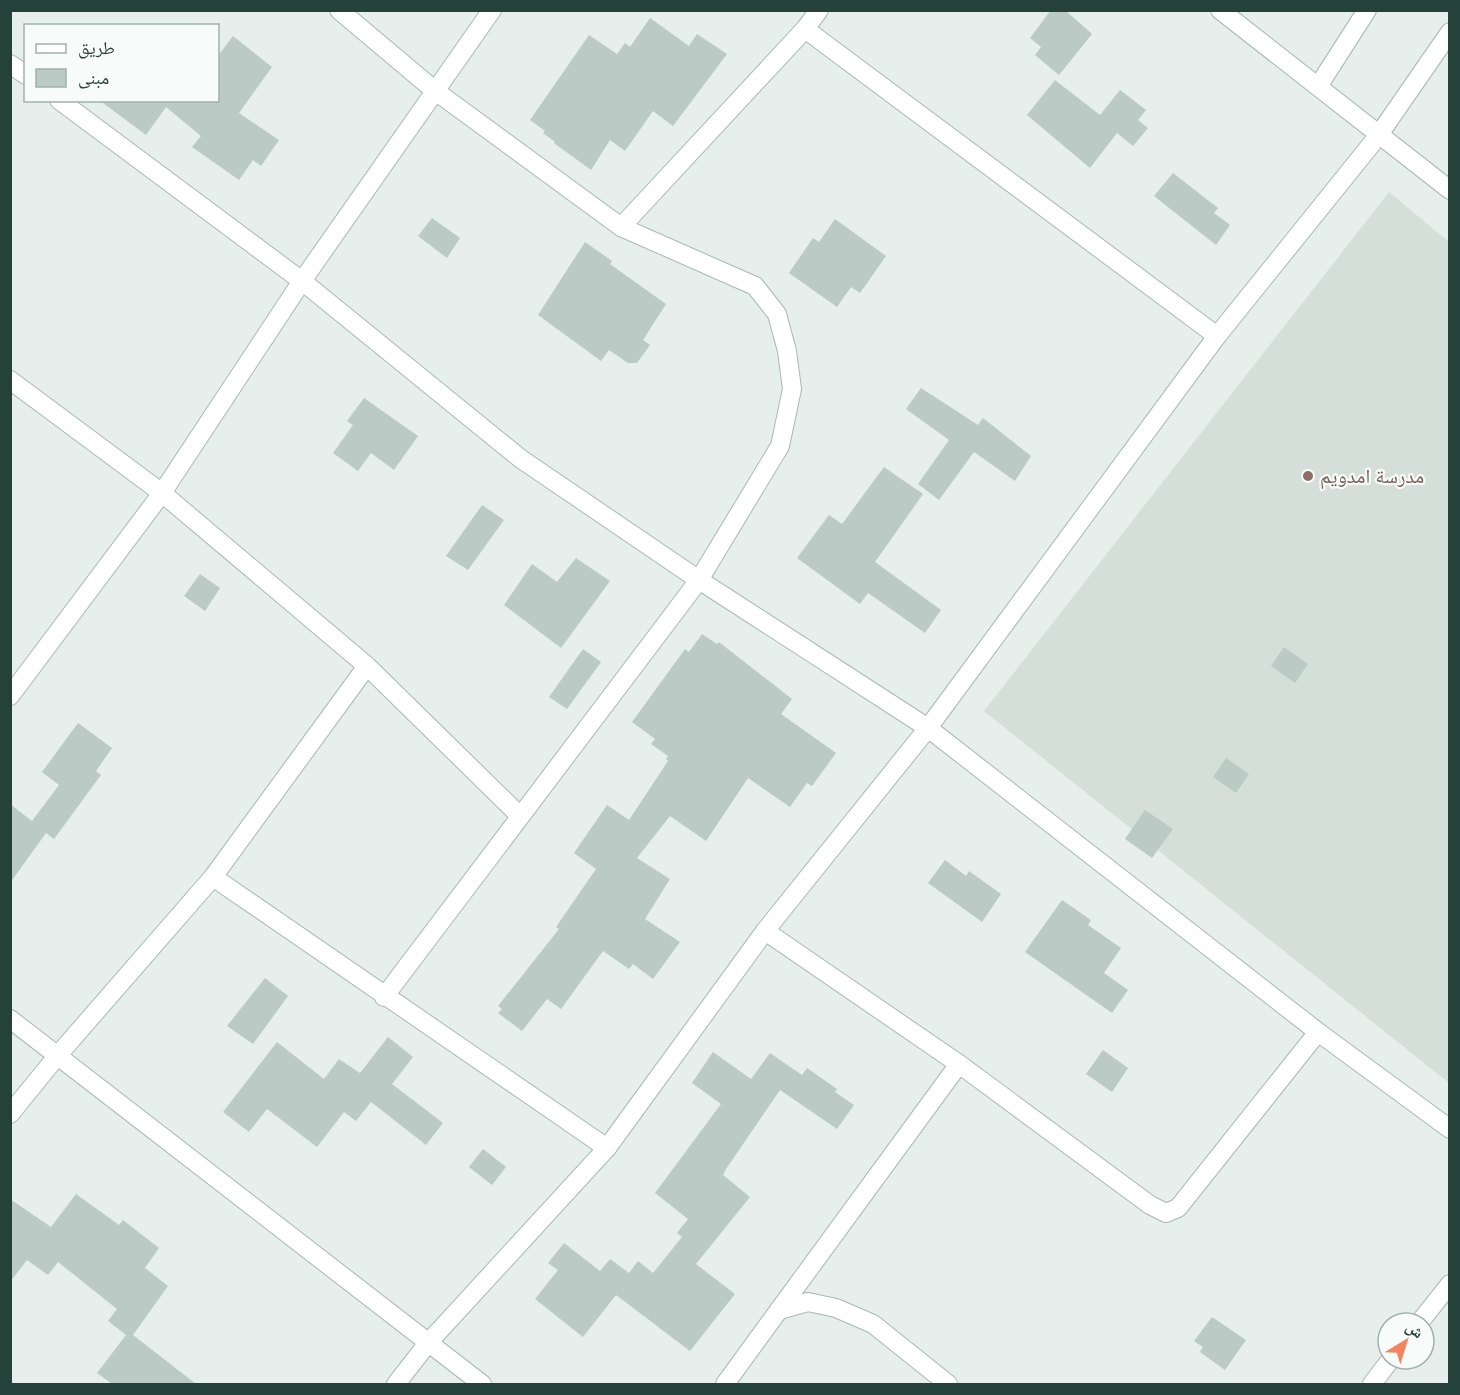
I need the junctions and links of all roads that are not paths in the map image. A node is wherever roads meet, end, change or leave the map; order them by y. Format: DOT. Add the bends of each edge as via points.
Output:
graph roads {
  1 [pos="339,10"];
  2 [pos="492,10"];
  3 [pos="819,10"];
  4 [pos="1220,10"];
  5 [pos="1367,10"];
  6 [pos="805,29"];
  7 [pos="1449,33"];
  8 [pos="10,64"];
  9 [pos="24,74"];
  10 [pos="1319,85"];
  11 [pos="434,90"];
  12 [pos="62,102"];
  13 [pos="1378,136"];
  14 [pos="1449,190"];
  15 [pos="621,227"];
  16 [pos="302,281"];
  17 [pos="1217,336"];
  18 [pos="10,380"];
  19 [pos="162,493"];
  20 [pos="699,580"];
  21 [pos="367,666"];
  22 [pos="10,696"];
  23 [pos="928,728"];
  24 [pos="519,815"];
  25 [pos="213,877"];
  26 [pos="765,931"];
  27 [pos="384,997"];
  28 [pos="10,1019"];
  29 [pos="1318,1032"];
  30 [pos="58,1055"];
  31 [pos="959,1064"];
  32 [pos="10,1114"];
  33 [pos="1449,1129"];
  34 [pos="607,1148"];
  35 [pos="1449,1284"];
  36 [pos="779,1310"];
  37 [pos="1428,1311"];
  38 [pos="428,1343"];
  39 [pos="1382,1371"];
  40 [pos="396,1384"];
  41 [pos="482,1384"];
  42 [pos="725,1384"];
  43 [pos="948,1384"];
  44 [pos="1372,1384"];
  1 -- 11 [label="street"];
  2 -- 11 [label="street"];
  3 -- 6 [label="street"];
  4 -- 10 [label="street"];
  5 -- 10 [label="street"];
  6 -- 15 [label="street"];
  6 -- 17 [label="street"];
  7 -- 13 [label="street"];
  8 -- 9 [label="street"];
  10 -- 13 [label="street"];
  11 -- 15 [label="street"];
  11 -- 16 [label="street"];
  12 -- 16 [label="street"];
  13 -- 14 [label="street"];
  13 -- 17 [label="street"];
  15 -- 20 [label="street" via="755,286 777,314 787,351 792,389 780,446"];
  16 -- 19 [label="street"];
  16 -- 20 [label="street" via="521,459"];
  17 -- 23 [label="street"];
  18 -- 19 [label="street"];
  19 -- 21 [label="street"];
  19 -- 22 [label="street"];
  20 -- 23 [label="street"];
  20 -- 24 [label="street"];
  21 -- 24 [label="street"];
  21 -- 25 [label="street"];
  23 -- 26 [label="street"];
  23 -- 29 [label="street"];
  24 -- 27 [label="street"];
  25 -- 27 [label="street"];
  25 -- 30 [label="street"];
  26 -- 31 [label="street"];
  26 -- 34 [label="street"];
  27 -- 34 [label="street"];
  28 -- 30 [label="street"];
  29 -- 31 [label="street" via="1178,1208 1166,1213"];
  29 -- 33 [label="street"];
  30 -- 32 [label="street"];
  30 -- 38 [label="street"];
  31 -- 36 [label="street"];
  34 -- 38 [label="street"];
  35 -- 37 [label="street"];
  36 -- 42 [label="street"];
  36 -- 43 [label="street" via="808,1302 836,1308 873,1324"];
  38 -- 40 [label="street"];
  38 -- 41 [label="street"];
  39 -- 44 [label="street"];
}
